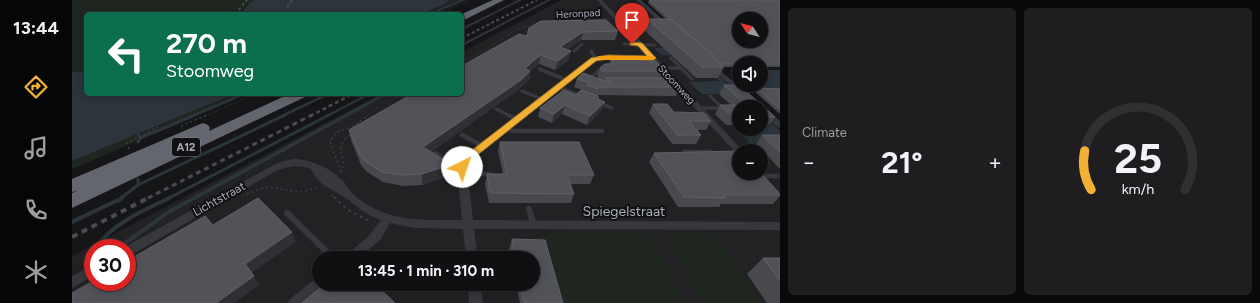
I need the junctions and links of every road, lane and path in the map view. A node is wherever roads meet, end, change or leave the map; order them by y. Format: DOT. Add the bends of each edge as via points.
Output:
graph roads {
  1 [pos="469,0"];
  2 [pos="485,0"];
  3 [pos="500,0"];
  4 [pos="599,0"];
  5 [pos="638,0"];
  6 [pos="442,12"];
  7 [pos="458,12"];
  8 [pos="464,17"];
  9 [pos="614,18"];
  10 [pos="659,18"];
  11 [pos="551,21"];
  12 [pos="546,22"];
  13 [pos="540,24"];
  14 [pos="671,29"];
  15 [pos="522,34"];
  16 [pos="582,44"];
  17 [pos="624,44"];
  18 [pos="640,44"];
  19 [pos="655,44"];
  20 [pos="591,50"];
  21 [pos="574,51"];
  22 [pos="653,58"];
  23 [pos="671,58"];
  24 [pos="596,59"];
  25 [pos="464,60"];
  26 [pos="706,60"];
  27 [pos="616,64"];
  28 [pos="662,68"];
  29 [pos="681,68"];
  30 [pos="539,69"];
  31 [pos="574,74"];
  32 [pos="692,79"];
  33 [pos="567,80"];
  34 [pos="588,80"];
  35 [pos="596,82"];
  36 [pos="669,83"];
  37 [pos="677,83"];
  38 [pos="558,87"];
  39 [pos="522,91"];
  40 [pos="273,96"];
  41 [pos="296,96"];
  42 [pos="399,96"];
  43 [pos="710,96"];
  44 [pos="585,97"];
  45 [pos="542,100"];
  46 [pos="592,100"];
  47 [pos="751,100"];
  48 [pos="612,108"];
  49 [pos="699,108"];
  50 [pos="722,108"];
  51 [pos="496,109"];
  52 [pos="727,112"];
  53 [pos="768,115"];
  54 [pos="517,119"];
  55 [pos="780,125"];
  56 [pos="158,127"];
  57 [pos="506,128"];
  58 [pos="602,131"];
  59 [pos="353,133"];
  60 [pos="462,135"];
  61 [pos="732,144"];
  62 [pos="483,146"];
  63 [pos="129,149"];
  64 [pos="684,152"];
  65 [pos="715,152"];
  66 [pos="435,153"];
  67 [pos="464,163"];
  68 [pos="315,168"];
  69 [pos="463,174"];
  70 [pos="490,174"];
  71 [pos="768,175"];
  72 [pos="780,176"];
  73 [pos="334,177"];
  74 [pos="345,177"];
  75 [pos="766,180"];
  76 [pos="72,186"];
  77 [pos="771,186"];
  78 [pos="243,196"];
  79 [pos="72,201"];
  80 [pos="529,209"];
  81 [pos="287,213"];
  82 [pos="387,218"];
  83 [pos="468,225"];
  84 [pos="534,226"];
  85 [pos="780,226"];
  86 [pos="136,246"];
  87 [pos="326,251"];
  88 [pos="359,251"];
  89 [pos="471,251"];
  90 [pos="84,275"];
  91 [pos="72,282"];
  92 [pos="312,290"];
  93 [pos="475,291"];
  94 [pos="295,303"];
  95 [pos="476,303"];
  1 -- 6 [label="path"];
  2 -- 7 [label="highway"];
  3 -- 8 [label="highway"];
  4 -- 9 [label="street, Stoomweg"];
  5 -- 10 [label="street"];
  9 -- 10 [label="path, Heronpad"];
  9 -- 11 [label="path, Heronpad"];
  9 -- 18 [label="street, Stoomweg"];
  10 -- 14 [label="street"];
  11 -- 12 [label="path, Heronpad"];
  11 -- 25 [label="path" via="521,28 505,36 489,49"];
  13 -- 15 [label="path, Heronpad"];
  16 -- 21 [label="lane"];
  17 -- 18 [label="lane"];
  18 -- 19 [label="lane"];
  18 -- 22 [label="street, Stoomweg"];
  20 -- 24 [label="lane"];
  22 -- 24 [label="street"];
  22 -- 28 [label="street, Stoomweg"];
  23 -- 29 [label="lane"];
  24 -- 31 [label="street"];
  26 -- 47 [label="street"];
  27 -- 34 [label="lane" via="605,65"];
  28 -- 29 [label="lane"];
  28 -- 37 [label="street, Stoomweg"];
  29 -- 32 [label="lane"];
  30 -- 33 [label="lane"];
  31 -- 33 [label="street"];
  31 -- 34 [label="lane"];
  33 -- 38 [label="street"];
  34 -- 35 [label="lane"];
  36 -- 37 [label="lane"];
  37 -- 49 [label="street, Stoomweg"];
  38 -- 44 [label="lane"];
  38 -- 45 [label="street"];
  39 -- 45 [label="lane"];
  40 -- 76 [label="highway, A12"];
  41 -- 79 [label="highway, A12"];
  42 -- 73 [label="path" via="381,104 354,126 334,135 330,141"];
  43 -- 50 [label="lane"];
  45 -- 54 [label="street"];
  46 -- 48 [label="lane"];
  49 -- 50 [label="lane"];
  49 -- 61 [label="street, Stoomweg"];
  50 -- 52 [label="lane"];
  51 -- 54 [label="lane"];
  53 -- 55 [label="street"];
  54 -- 57 [label="street"];
  56 -- 63 [label="path" via="127,143"];
  57 -- 58 [label="lane" via="513,131"];
  57 -- 62 [label="street"];
  59 -- 73 [label="path" via="346,136 339,146 344,162 343,168"];
  60 -- 62 [label="lane"];
  62 -- 67 [label="street"];
  64 -- 65 [label="lane"];
  66 -- 67 [label="lane" via="446,160"];
  67 -- 69 [label="street"];
  68 -- 73 [label="street, Spiegelstraat" via="320,177"];
  68 -- 86 [label="street, Lichtstraat" via="294,162 279,166"];
  69 -- 70 [label="lane"];
  69 -- 83 [label="street"];
  71 -- 72 [label="lane"];
  73 -- 74 [label="path"];
  73 -- 78 [label="path" via="318,187 302,192 266,187"];
  73 -- 82 [label="street, Spiegelstraat" via="334,189"];
  75 -- 77 [label="street"];
  80 -- 84 [label="lane"];
  81 -- 87 [label="lane"];
  82 -- 83 [label="street, Spiegelstraat" via="415,224"];
  82 -- 88 [label="street" via="374,239"];
  83 -- 84 [label="street, Spiegelstraat"];
  83 -- 89 [label="street"];
  84 -- 85 [label="street, Spiegelstraat"];
  90 -- 91 [label="street"];
  92 -- 94 [label="street"];
  93 -- 95 [label="street"];
}
